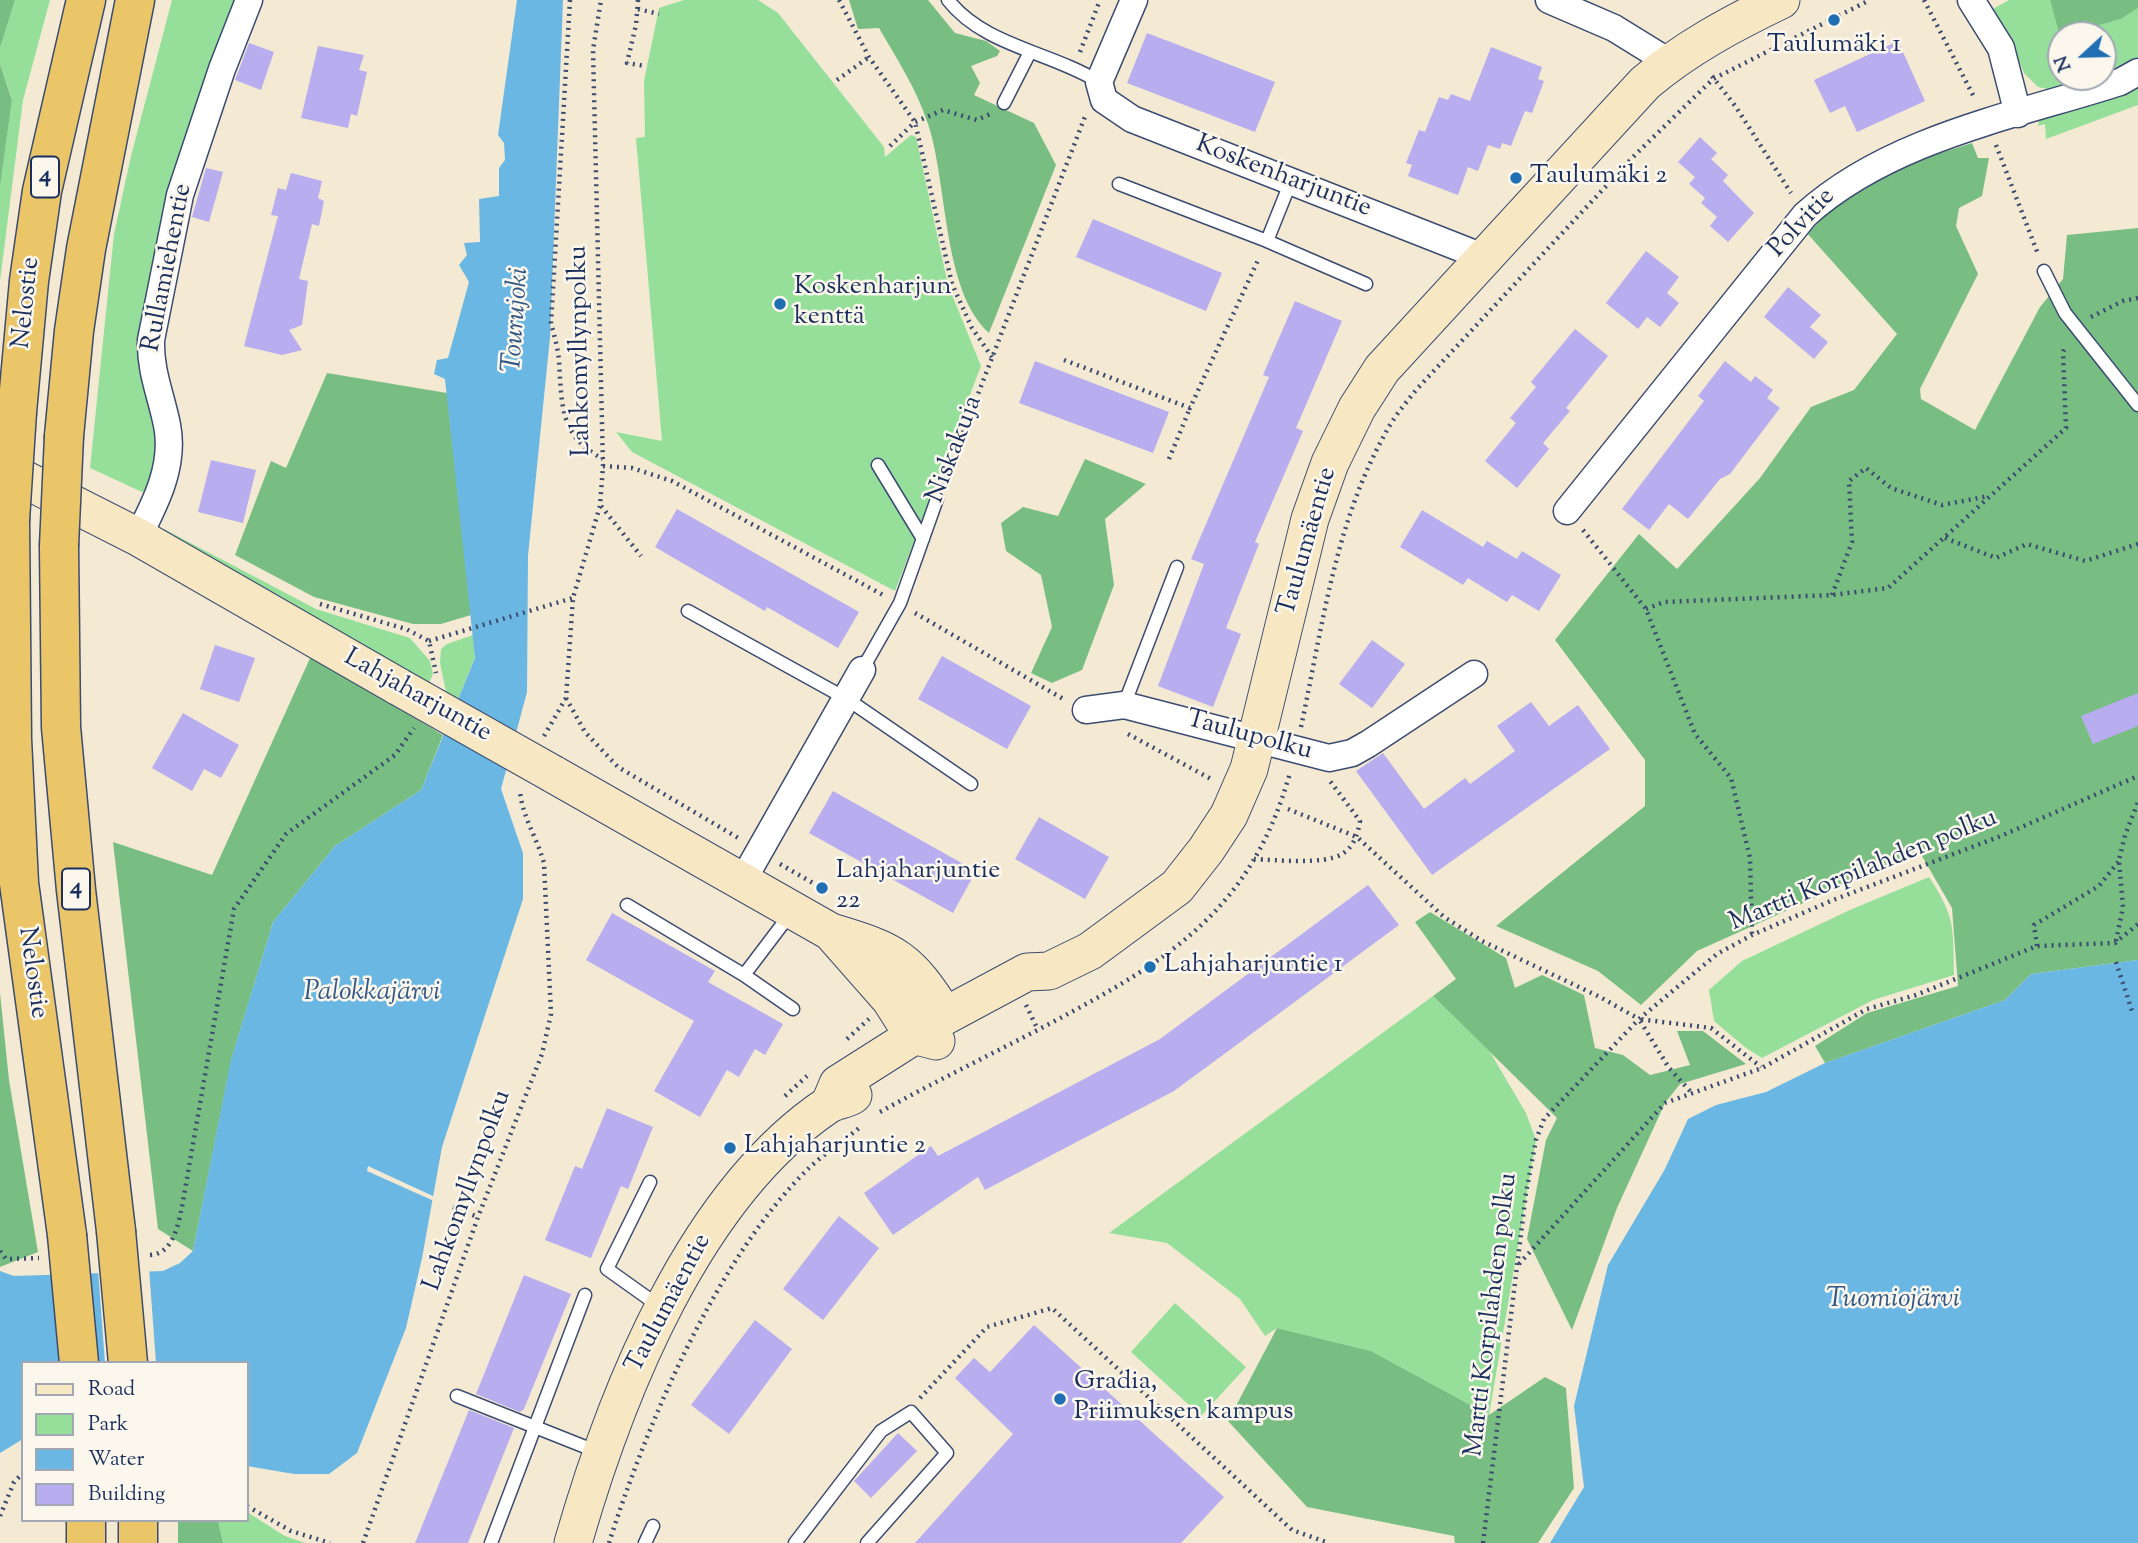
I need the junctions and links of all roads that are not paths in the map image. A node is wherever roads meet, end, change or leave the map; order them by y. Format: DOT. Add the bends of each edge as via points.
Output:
graph roads {
  1 [pos="86,0"];
  2 [pos="135,0"];
  3 [pos="249,0"];
  4 [pos="948,0"];
  5 [pos="1134,0"];
  6 [pos="1549,0"];
  7 [pos="1781,0"];
  8 [pos="1971,0"];
  9 [pos="1030,52"];
  10 [pos="1682,54"];
  11 [pos="2138,72"];
  12 [pos="1089,76"];
  13 [pos="1004,103"];
  14 [pos="2018,114"];
  15 [pos="1291,181"];
  16 [pos="1119,184"];
  17 [pos="1267,241"];
  18 [pos="1483,257"];
  19 [pos="2044,271"];
  20 [pos="1366,284"];
  21 [pos="2138,405"];
  22 [pos="878,466"];
  23 [pos="0,467"];
  24 [pos="937,499"];
  25 [pos="1567,510"];
  26 [pos="138,537"];
  27 [pos="923,539"];
  28 [pos="1177,567"];
  29 [pos="688,611"];
  30 [pos="862,670"];
  31 [pos="1474,674"];
  32 [pos="847,699"];
  33 [pos="1124,705"];
  34 [pos="1086,710"];
  35 [pos="1257,739"];
  36 [pos="971,784"];
  37 [pos="752,866"];
  38 [pos="626,905"];
  39 [pos="793,910"];
  40 [pos="1049,971"];
  41 [pos="744,975"];
  42 [pos="793,1009"];
  43 [pos="931,1031"];
  44 [pos="650,1182"];
  45 [pos="585,1295"];
  46 [pos="663,1308"];
  47 [pos="79,1361"];
  48 [pos="128,1361"];
  49 [pos="457,1396"];
  50 [pos="536,1427"];
  51 [pos="601,1453"];
  52 [pos="86,1522"];
  53 [pos="138,1522"];
  54 [pos="653,1526"];
  55 [pos="86,1543"];
  56 [pos="138,1543"];
  57 [pos="491,1543"];
  58 [pos="573,1543"];
  59 [pos="645,1543"];
  60 [pos="794,1543"];
  61 [pos="867,1543"];
  1 -- 47 [label="highway, Nelostie / 4, bridge" via="41,191 29,281 10,520 19,883 57,1246"];
  2 -- 48 [label="highway, Nelostie / 4, bridge" via="74,331 59,546 61,727 76,890 129,1243"];
  3 -- 26 [label="street, Rullamiehentie" via="178,205 150,340 150,361 167,423 168,453 158,500"];
  4 -- 9 [label="lane" via="962,18"];
  5 -- 12 [label="street"];
  6 -- 10 [label="street"];
  7 -- 10 [label="main road, Taulumäentie"];
  8 -- 14 [label="street" via="2001,48"];
  9 -- 12 [label="lane"];
  9 -- 13 [label="lane"];
  10 -- 18 [label="main road, Taulumäentie" via="1645,83"];
  11 -- 14 [label="street, Polvitie"];
  12 -- 15 [label="street, Koskenharjuntie" via="1104,100 1132,119"];
  14 -- 25 [label="street, Polvitie" via="1897,154 1833,189 1805,215"];
  15 -- 17 [label="lane"];
  15 -- 18 [label="street, Koskenharjuntie"];
  16 -- 17 [label="lane"];
  17 -- 20 [label="lane"];
  18 -- 35 [label="main road, Taulumäentie" via="1382,369 1330,463 1310,519"];
  19 -- 21 [label="lane" via="2074,325"];
  22 -- 27 [label="lane"];
  23 -- 26 [label="main road, Lahjaharjuntie"];
  24 -- 27 [label="lane, Niskakuja"];
  26 -- 37 [label="main road, Lahjaharjuntie, bridge" via="554,774"];
  27 -- 30 [label="lane, Niskakuja" via="900,604"];
  28 -- 33 [label="lane"];
  29 -- 32 [label="lane"];
  30 -- 32 [label="street, Niskakuja"];
  31 -- 35 [label="street, Taulupolku" via="1352,753 1329,758"];
  32 -- 36 [label="lane"];
  32 -- 37 [label="street, Niskakuja"];
  33 -- 34 [label="street, Taulupolku"];
  33 -- 35 [label="street, Taulupolku"];
  35 -- 40 [label="main road, Taulumäentie" via="1229,815 1177,887 1090,951"];
  37 -- 39 [label="main road, Lahjaharjuntie"];
  38 -- 41 [label="lane"];
  39 -- 41 [label="lane"];
  39 -- 43 [label="main road, Lahjaharjuntie" via="831,932 882,947 921,976"];
  40 -- 43 [label="main road, Taulumäentie" via="1027,972"];
  40 -- 43 [label="main road, Taulumäentie" via="1031,1014"];
  41 -- 42 [label="lane"];
  43 -- 46 [label="main road, Taulumäentie" via="850,1097 830,1103 771,1154 706,1231"];
  44 -- 46 [label="lane" via="607,1269"];
  45 -- 50 [label="lane"];
  46 -- 51 [label="main road, Taulumäentie"];
  49 -- 50 [label="lane"];
  50 -- 51 [label="lane"];
  50 -- 57 [label="lane"];
  51 -- 58 [label="main road, Taulumäentie"];
  52 -- 55 [label="highway"];
  53 -- 56 [label="highway"];
  54 -- 59 [label="lane"];
  60 -- 61 [label="lane" via="881,1431 911,1412 947,1453"];
}
